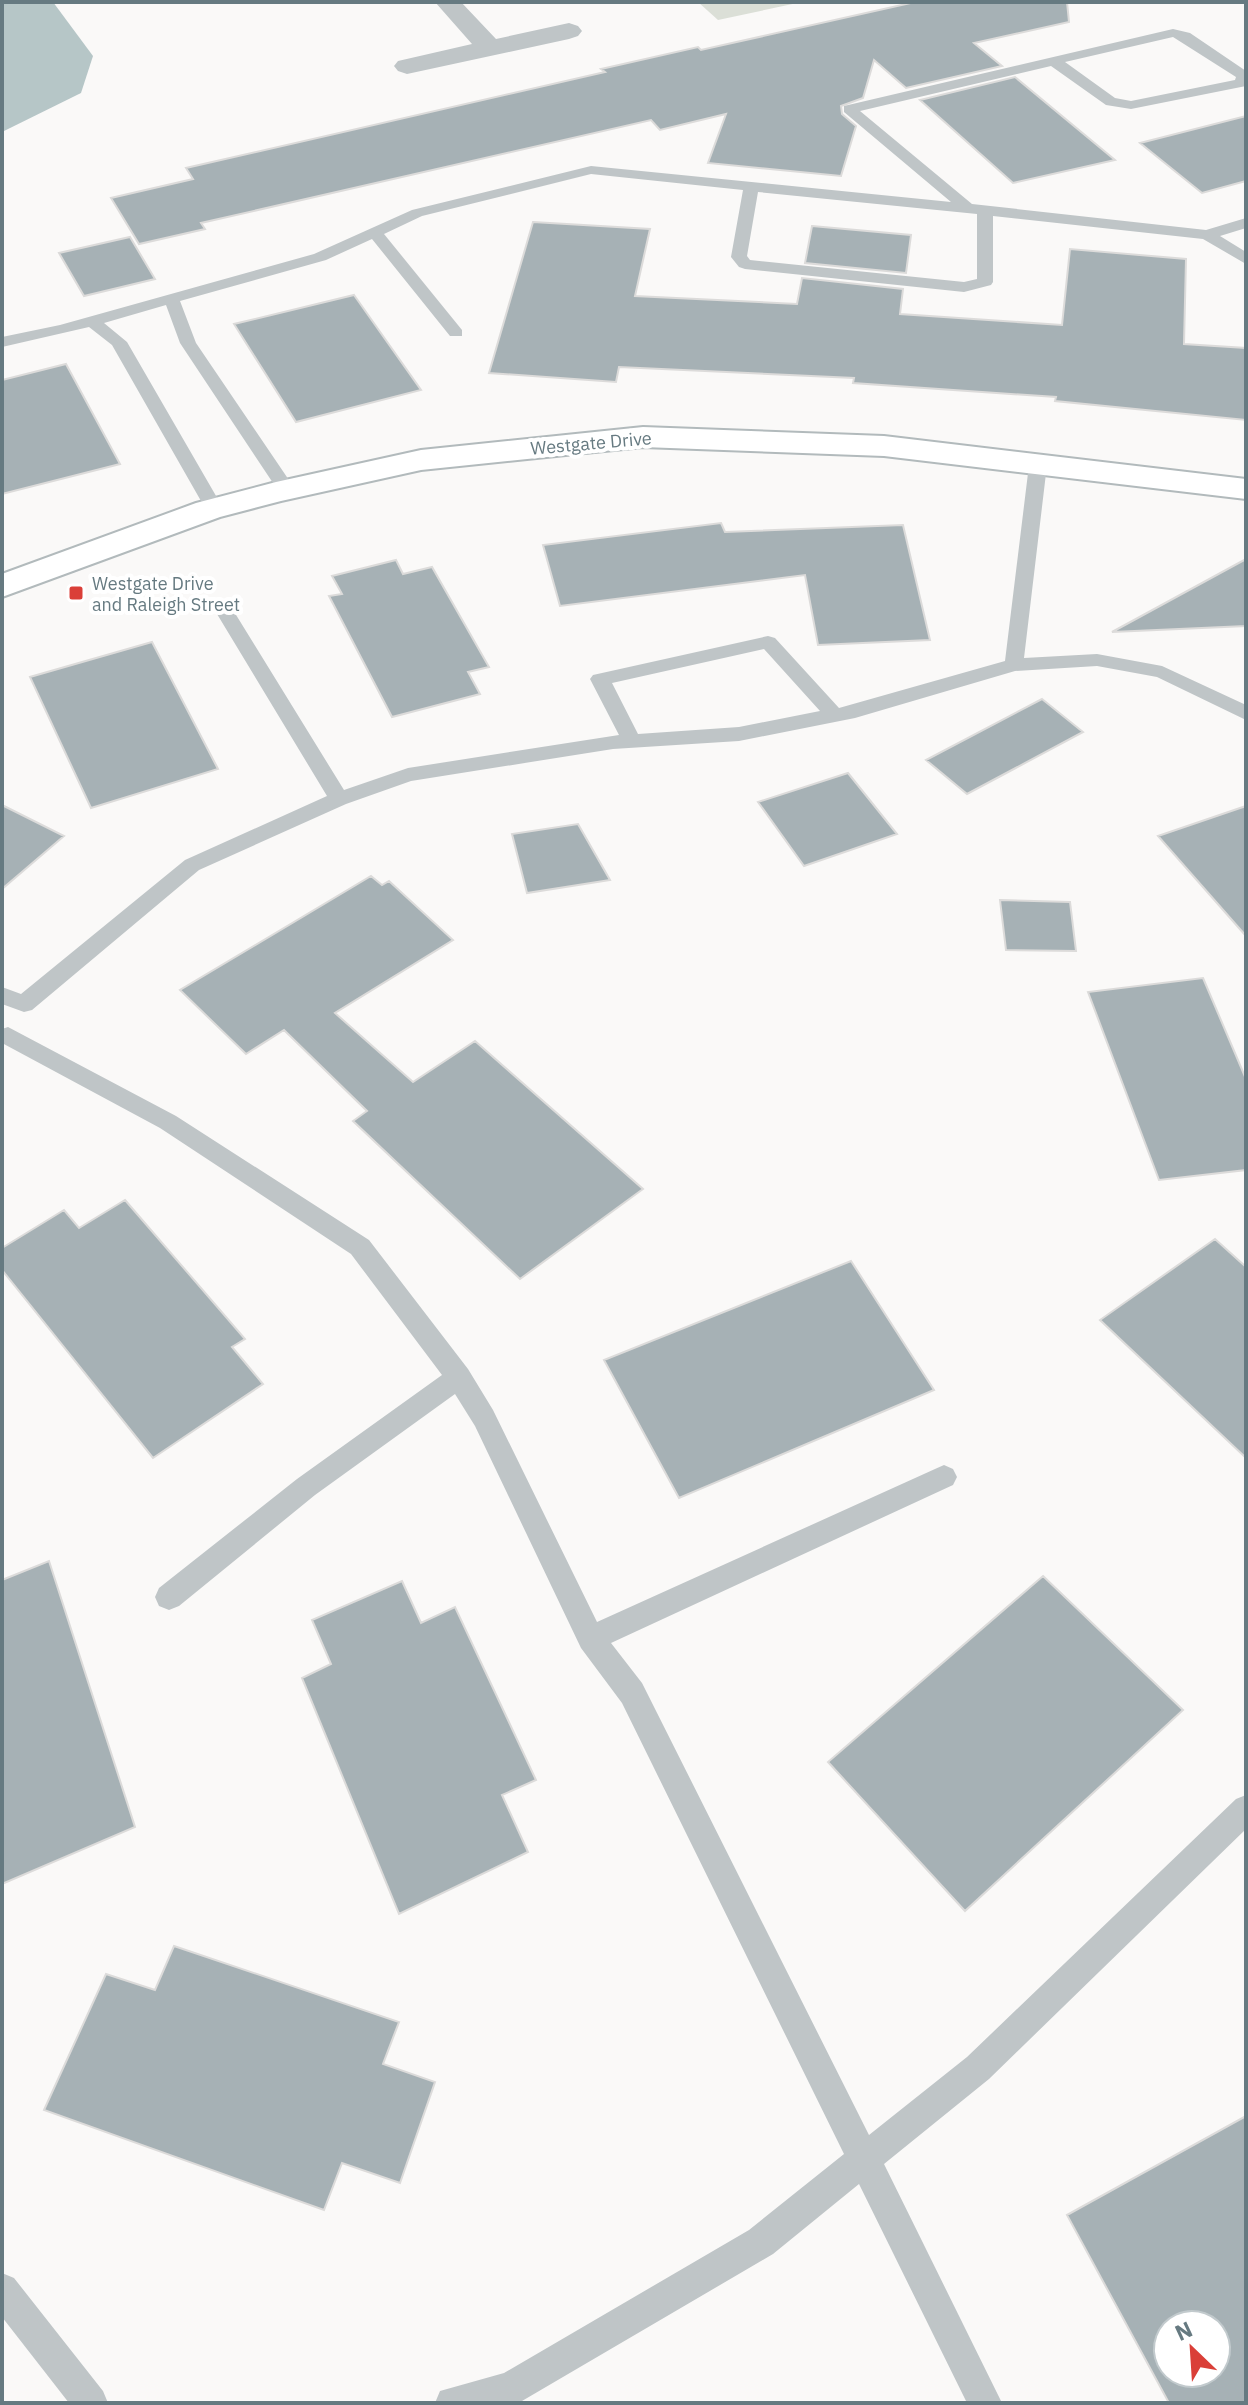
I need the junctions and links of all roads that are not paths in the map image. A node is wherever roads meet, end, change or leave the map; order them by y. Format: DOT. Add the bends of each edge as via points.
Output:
graph roads {
  1 [pos="447,2"];
  2 [pos="569,31"];
  3 [pos="490,48"];
  4 [pos="1054,61"];
  5 [pos="407,66"];
  6 [pos="751,186"];
  7 [pos="967,208"];
  8 [pos="985,210"];
  9 [pos="1246,223"];
  10 [pos="375,233"];
  11 [pos="1207,235"];
  12 [pos="1246,259"];
  13 [pos="171,298"];
  14 [pos="91,321"];
  15 [pos="456,333"];
  16 [pos="2,342"];
  17 [pos="1038,465"];
  18 [pos="286,489"];
  19 [pos="1246,489"];
  20 [pos="214,508"];
  21 [pos="2,586"];
  22 [pos="226,614"];
  23 [pos="1014,665"];
  24 [pos="1246,713"];
  25 [pos="834,715"];
  26 [pos="632,741"];
  27 [pos="339,799"];
  28 [pos="13,1000"];
  29 [pos="5,1042"];
  30 [pos="459,1377"];
  31 [pos="944,1477"];
  32 [pos="169,1597"];
  33 [pos="591,1639"];
  34 [pos="1246,1809"];
  35 [pos="863,2160"];
  36 [pos="2,2290"];
  37 [pos="91,2403"];
  38 [pos="452,2403"];
  39 [pos="985,2403"];
  1 -- 3 [label="street"];
  2 -- 3 [label="street"];
  3 -- 5 [label="street"];
  4 -- 4 [label="lane" via="1173,33 1244,76 1241,83 1131,105 1111,102"];
  4 -- 7 [label="lane" via="849,109"];
  6 -- 7 [label="lane"];
  6 -- 8 [label="lane" via="739,257 745,264 948,286 985,282"];
  6 -- 10 [label="lane" via="591,170 417,213"];
  7 -- 8 [label="lane"];
  8 -- 11 [label="lane"];
  9 -- 11 [label="lane"];
  10 -- 13 [label="lane" via="320,257"];
  10 -- 15 [label="lane"];
  11 -- 12 [label="lane"];
  13 -- 14 [label="lane"];
  13 -- 18 [label="lane" via="188,343"];
  14 -- 16 [label="lane"];
  14 -- 20 [label="lane" via="119,342"];
  17 -- 18 [label="street, Westgate Drive" via="884,446 643,437 421,460"];
  17 -- 19 [label="street, Westgate Drive"];
  17 -- 23 [label="lane"];
  18 -- 20 [label="street, Westgate Drive"];
  20 -- 21 [label="street, Westgate Drive"];
  22 -- 27 [label="lane"];
  23 -- 24 [label="lane" via="1097,660 1162,672"];
  23 -- 25 [label="lane"];
  25 -- 26 [label="lane" via="739,734"];
  25 -- 26 [label="lane" via="768,642 600,679"];
  26 -- 27 [label="lane" via="408,775"];
  27 -- 28 [label="lane" via="192,865"];
  28 -- 29 [label="lane"];
  29 -- 30 [label="lane" via="168,1122 360,1247"];
  30 -- 32 [label="lane" via="306,1487"];
  30 -- 33 [label="lane"];
  31 -- 33 [label="lane"];
  33 -- 35 [label="lane" via="632,1693"];
  34 -- 35 [label="lane" via="978,2068"];
  35 -- 38 [label="lane" via="761,2242 510,2389"];
  35 -- 39 [label="lane"];
  36 -- 37 [label="lane"];
}
